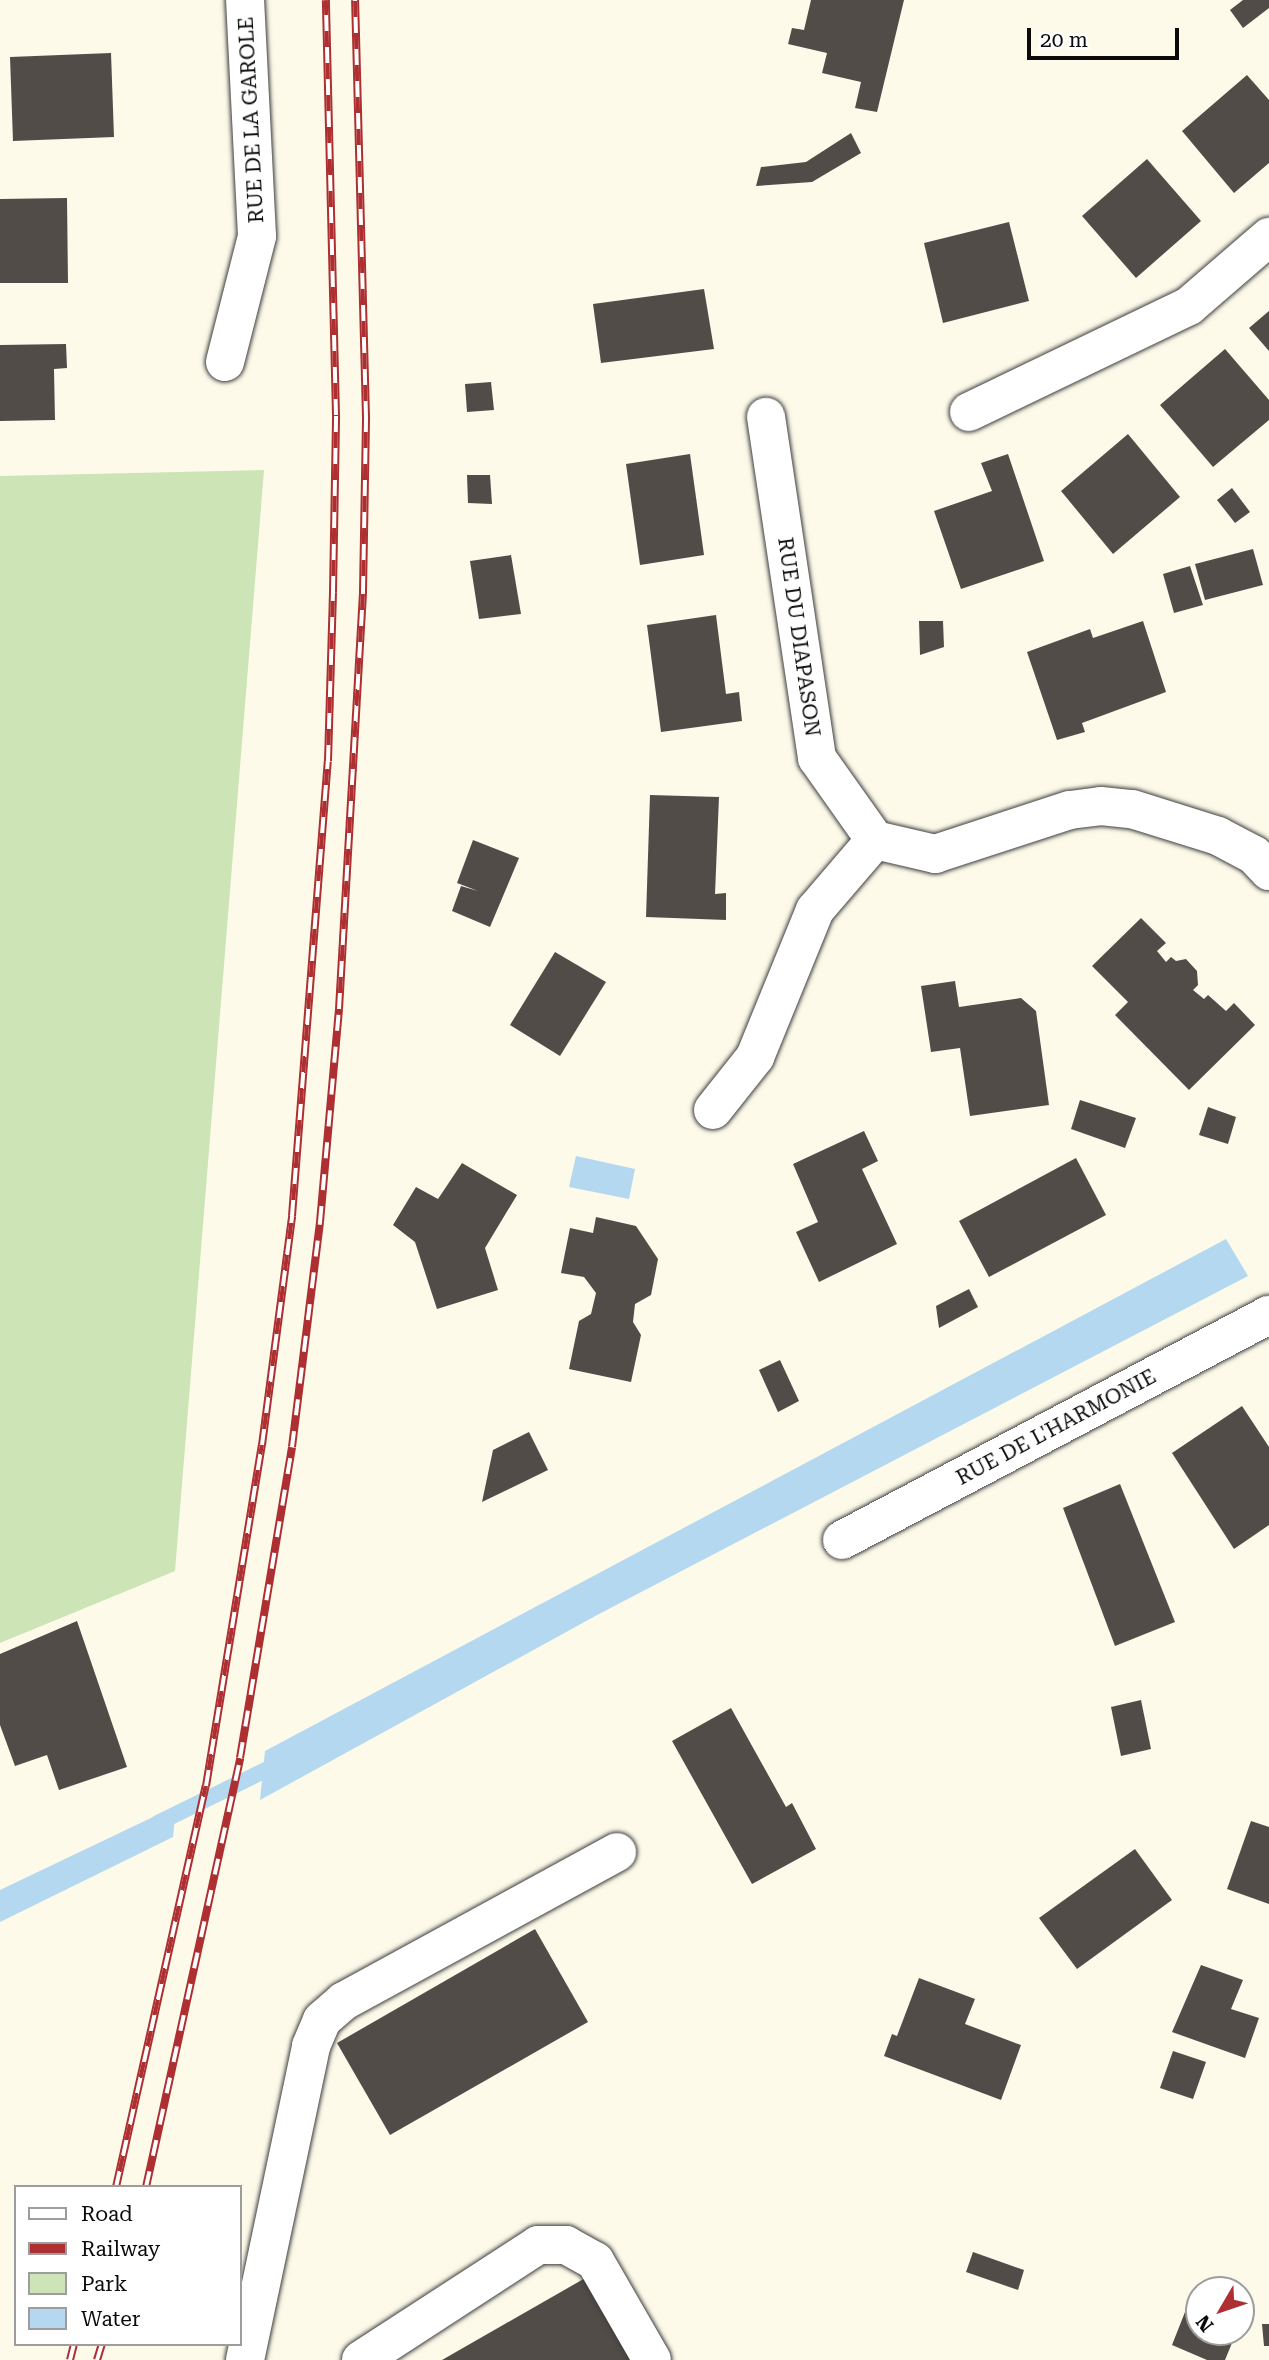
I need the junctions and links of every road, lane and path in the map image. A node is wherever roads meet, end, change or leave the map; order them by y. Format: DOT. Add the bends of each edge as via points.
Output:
graph roads {
  1 [pos="245,0"];
  2 [pos="1269,237"];
  3 [pos="225,362"];
  4 [pos="969,412"];
  5 [pos="766,417"];
  6 [pos="876,840"];
  7 [pos="1269,871"];
  8 [pos="713,1110"];
  9 [pos="1269,1315"];
  10 [pos="842,1540"];
  11 [pos="617,1852"];
  12 [pos="245,2360"];
  13 [pos="361,2360"];
  14 [pos="652,2360"];
  1 -- 3 [label="street, RUE DE LA GAROLE" via="257,236"];
  2 -- 4 [label="street" via="1189,306"];
  5 -- 6 [label="street, RUE DU DIAPASON" via="817,758"];
  6 -- 7 [label="street" via="935,854 1070,810 1101,806 1132,809 1218,836 1254,855"];
  6 -- 8 [label="street" via="815,910 755,1057"];
  9 -- 10 [label="street, RUE DE L'HARMONIE"];
  11 -- 12 [label="street" via="344,2001 322,2020 312,2046"];
  13 -- 14 [label="street" via="538,2245 566,2245 595,2261"];
}
